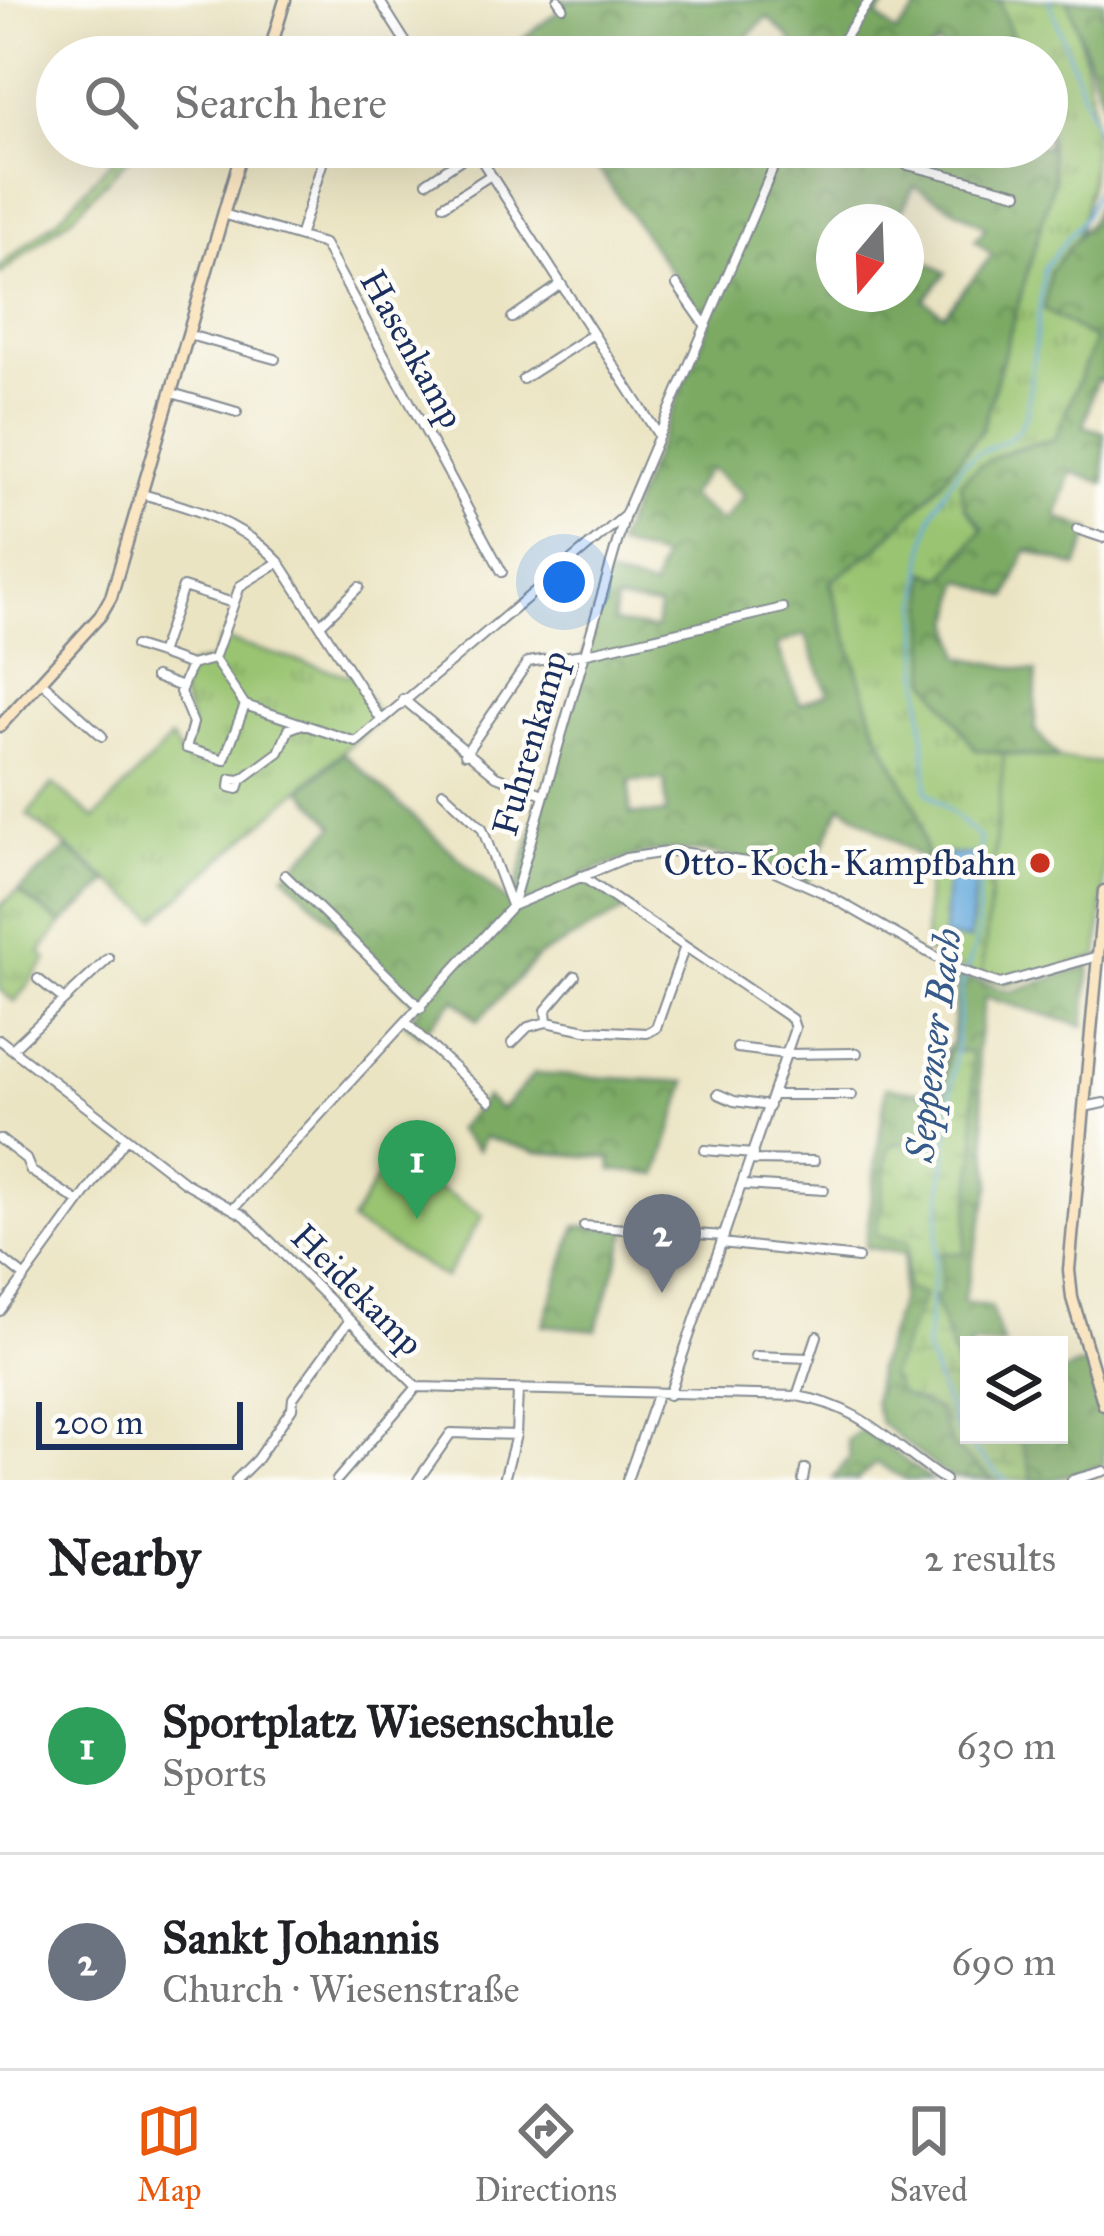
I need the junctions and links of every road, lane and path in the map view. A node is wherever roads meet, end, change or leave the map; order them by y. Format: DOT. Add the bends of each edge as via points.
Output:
graph roads {
  1 [pos="285,0"];
  2 [pos="379,0"];
  3 [pos="870,0"];
  4 [pos="274,36"];
  5 [pos="402,36"];
  6 [pos="845,36"];
  7 [pos="236,168"];
  8 [pos="321,168"];
  9 [pos="449,168"];
  10 [pos="486,168"];
  11 [pos="773,168"];
  12 [pos="920,168"];
  13 [pos="491,175"];
  14 [pos="427,182"];
  15 [pos="1018,193"];
  16 [pos="444,206"];
  17 [pos="224,214"];
  18 [pos="300,234"];
  19 [pos="561,284"];
  20 [pos="677,285"];
  21 [pos="512,318"];
  22 [pos="707,327"];
  23 [pos="593,334"];
  24 [pos="189,335"];
  25 [pos="275,359"];
  26 [pos="523,379"];
  27 [pos="170,399"];
  28 [pos="238,412"];
  29 [pos="659,436"];
  30 [pos="142,494"];
  31 [pos="625,515"];
  32 [pos="1078,530"];
  33 [pos="1104,538"];
  34 [pos="279,562"];
  35 [pos="502,572"];
  36 [pos="359,587"];
  37 [pos="233,603"];
  38 [pos="783,608"];
  39 [pos="320,625"];
  40 [pos="135,646"];
  41 [pos="160,654"];
  42 [pos="583,654"];
  43 [pos="214,659"];
  44 [pos="190,664"];
  45 [pos="155,677"];
  46 [pos="41,680"];
  47 [pos="182,687"];
  48 [pos="403,700"];
  49 [pos="245,705"];
  50 [pos="380,718"];
  51 [pos="303,724"];
  52 [pos="0,726"];
  53 [pos="101,736"];
  54 [pos="465,754"];
  55 [pos="241,780"];
  56 [pos="442,792"];
  57 [pos="543,794"];
  58 [pos="285,875"];
  59 [pos="580,875"];
  60 [pos="1104,891"];
  61 [pos="512,906"];
  62 [pos="684,949"];
  63 [pos="1099,956"];
  64 [pos="109,958"];
  65 [pos="575,976"];
  66 [pos="38,979"];
  67 [pos="63,999"];
  68 [pos="421,1008"];
  69 [pos="547,1022"];
  70 [pos="406,1023"];
  71 [pos="0,1040"];
  72 [pos="512,1043"];
  73 [pos="737,1048"];
  74 [pos="12,1049"];
  75 [pos="857,1053"];
  76 [pos="786,1054"];
  77 [pos="718,1094"];
  78 [pos="773,1095"];
  79 [pos="852,1095"];
  80 [pos="490,1101"];
  81 [pos="1104,1103"];
  82 [pos="770,1106"];
  83 [pos="1084,1107"];
  84 [pos="0,1138"];
  85 [pos="126,1138"];
  86 [pos="705,1150"];
  87 [pos="752,1157"];
  88 [pos="814,1161"];
  89 [pos="743,1185"];
  90 [pos="824,1190"];
  91 [pos="80,1202"];
  92 [pos="234,1208"];
  93 [pos="584,1226"];
  94 [pos="723,1239"];
  95 [pos="0,1257"];
  96 [pos="858,1258"];
  97 [pos="25,1277"];
  98 [pos="0,1311"];
  99 [pos="349,1321"];
  100 [pos="817,1336"];
  101 [pos="755,1356"];
  102 [pos="810,1358"];
  103 [pos="1101,1382"];
  104 [pos="417,1387"];
  105 [pos="518,1391"];
  106 [pos="657,1395"];
  107 [pos="669,1395"];
  108 [pos="797,1396"];
  109 [pos="1104,1405"];
  110 [pos="516,1435"];
  111 [pos="805,1468"];
  112 [pos="1104,1472"];
  113 [pos="236,1480"];
  114 [pos="337,1480"];
  115 [pos="418,1480"];
  116 [pos="504,1480"];
  117 [pos="627,1480"];
  118 [pos="803,1480"];
  119 [pos="945,1480"];
  120 [pos="1072,1480"];
  1 -- 4 [label="main road"];
  2 -- 5 [label="street"];
  3 -- 6 [label="street"];
  7 -- 17 [label="main road"];
  8 -- 18 [label="street"];
  9 -- 14 [label="street"];
  10 -- 13 [label="street"];
  11 -- 22 [label="street, Fuhrenkamp"];
  12 -- 15 [label="street"];
  13 -- 16 [label="street"];
  13 -- 19 [label="street"];
  17 -- 18 [label="street"];
  17 -- 24 [label="main road"];
  18 -- 35 [label="street, Hasenkamp" via="324,244"];
  19 -- 21 [label="street"];
  19 -- 23 [label="street"];
  20 -- 22 [label="street"];
  22 -- 29 [label="street, Fuhrenkamp"];
  23 -- 26 [label="street"];
  23 -- 29 [label="street"];
  24 -- 25 [label="street"];
  24 -- 27 [label="main road"];
  27 -- 28 [label="street"];
  27 -- 30 [label="main road"];
  29 -- 31 [label="street, Fuhrenkamp"];
  30 -- 34 [label="street" via="235,526"];
  30 -- 46 [label="main road" via="105,608"];
  31 -- 42 [label="street, Fuhrenkamp"];
  31 -- 48 [label="street"];
  32 -- 33 [label="street"];
  34 -- 37 [label="street" via="240,586"];
  34 -- 39 [label="street"];
  36 -- 39 [label="street"];
  37 -- 41 [label="street" via="183,587"];
  37 -- 43 [label="street"];
  38 -- 42 [label="street"];
  39 -- 50 [label="street"];
  40 -- 41 [label="street"];
  41 -- 44 [label="street"];
  42 -- 54 [label="street" via="528,662"];
  42 -- 57 [label="street, Fuhrenkamp"];
  43 -- 44 [label="street"];
  43 -- 49 [label="street"];
  44 -- 47 [label="street"];
  45 -- 47 [label="street"];
  46 -- 52 [label="main road"];
  46 -- 53 [label="street"];
  47 -- 49 [label="street" via="193,723 187,748 224,760"];
  48 -- 50 [label="street"];
  48 -- 54 [label="street"];
  49 -- 51 [label="street"];
  50 -- 51 [label="street" via="356,742"];
  51 -- 55 [label="street"];
  54 -- 57 [label="street"];
  56 -- 61 [label="street" via="482,828"];
  57 -- 61 [label="street, Fuhrenkamp"];
  58 -- 68 [label="street"];
  59 -- 61 [label="street"];
  59 -- 62 [label="street"];
  59 -- 63 [label="street" via="674,851 759,864 957,969 1009,984"];
  60 -- 63 [label="main road"];
  61 -- 68 [label="street"];
  62 -- 69 [label="street" via="656,1028 647,1033"];
  62 -- 76 [label="street" via="792,1019"];
  63 -- 83 [label="main road"];
  64 -- 67 [label="street"];
  65 -- 69 [label="street" via="546,1010"];
  66 -- 67 [label="street"];
  67 -- 74 [label="street"];
  68 -- 70 [label="street"];
  69 -- 72 [label="street"];
  70 -- 80 [label="street"];
  70 -- 92 [label="street"];
  71 -- 74 [label="street, Heidekamp"];
  73 -- 76 [label="street"];
  74 -- 85 [label="street, Heidekamp"];
  75 -- 76 [label="street"];
  76 -- 78 [label="street"];
  77 -- 82 [label="street"];
  78 -- 79 [label="street"];
  78 -- 82 [label="street"];
  81 -- 83 [label="street"];
  82 -- 87 [label="street"];
  83 -- 103 [label="main road" via="1069,1270"];
  84 -- 91 [label="street" via="31,1171"];
  85 -- 91 [label="street"];
  85 -- 92 [label="street, Heidekamp"];
  86 -- 87 [label="street"];
  87 -- 88 [label="street"];
  87 -- 89 [label="street"];
  89 -- 90 [label="street"];
  89 -- 94 [label="street"];
  91 -- 97 [label="street"];
  92 -- 99 [label="street, Heidekamp"];
  93 -- 94 [label="street"];
  94 -- 96 [label="street"];
  94 -- 107 [label="street"];
  95 -- 97 [label="street"];
  97 -- 98 [label="street"];
  99 -- 104 [label="street, Heidekamp"];
  99 -- 113 [label="street"];
  100 -- 102 [label="street"];
  101 -- 102 [label="street"];
  102 -- 108 [label="street"];
  103 -- 109 [label="main road"];
  104 -- 105 [label="street, Heidekamp"];
  104 -- 114 [label="street"];
  105 -- 106 [label="street, Heidekamp"];
  105 -- 110 [label="street"];
  106 -- 107 [label="street, Heidekamp"];
  106 -- 117 [label="street"];
  107 -- 108 [label="street, Heidekamp"];
  108 -- 119 [label="street, Heidekamp" via="850,1411"];
  110 -- 115 [label="street" via="451,1433"];
  110 -- 116 [label="street"];
  111 -- 118 [label="street"];
  112 -- 120 [label="street"];
}
